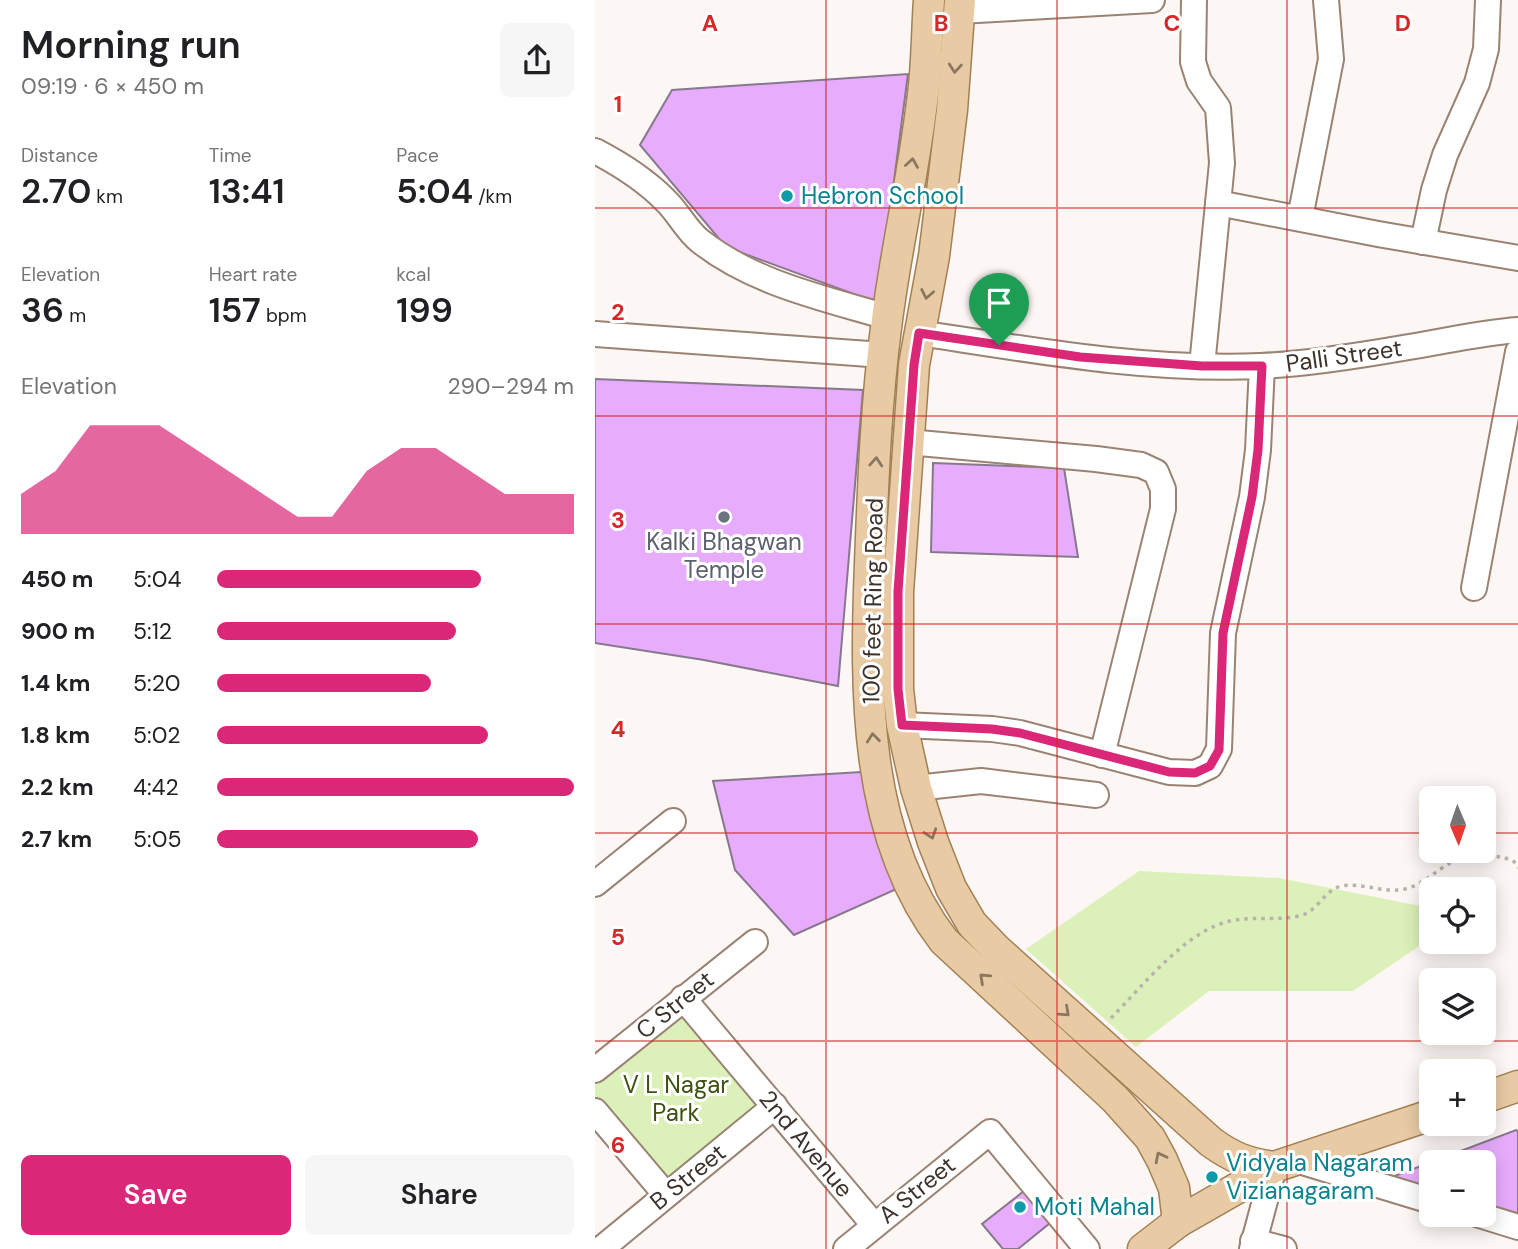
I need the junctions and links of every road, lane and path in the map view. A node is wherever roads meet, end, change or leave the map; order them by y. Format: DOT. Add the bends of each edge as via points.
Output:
graph roads {
  1 [pos="929,0"];
  2 [pos="1152,0"];
  3 [pos="1194,0"];
  4 [pos="1327,0"];
  5 [pos="1488,0"];
  6 [pos="960,5"];
  7 [pos="595,151"];
  8 [pos="1218,203"];
  9 [pos="1300,218"];
  10 [pos="1423,242"];
  11 [pos="1518,258"];
  12 [pos="887,317"];
  13 [pos="1518,330"];
  14 [pos="919,333"];
  15 [pos="595,334"];
  16 [pos="1518,352"];
  17 [pos="883,355"];
  18 [pos="1202,366"];
  19 [pos="1262,366"];
  20 [pos="908,442"];
  21 [pos="1474,588"];
  22 [pos="902,725"];
  23 [pos="1102,755"];
  24 [pos="916,788"];
  25 [pos="1096,795"];
  26 [pos="673,821"];
  27 [pos="1518,868"];
  28 [pos="595,884"];
  29 [pos="755,942"];
  30 [pos="683,998"];
  31 [pos="1093,1037"];
  32 [pos="595,1070"];
  33 [pos="1518,1086"];
  34 [pos="1496,1094"];
  35 [pos="775,1106"];
  36 [pos="595,1111"];
  37 [pos="1419,1119"];
  38 [pos="1285,1163"];
  39 [pos="666,1195"];
  40 [pos="1419,1198"];
  41 [pos="1496,1220"];
  42 [pos="1178,1222"];
  43 [pos="874,1225"];
  44 [pos="1518,1227"];
  45 [pos="1252,1245"];
  46 [pos="601,1249"];
  47 [pos="846,1249"];
  48 [pos="1087,1249"];
  49 [pos="1143,1249"];
  50 [pos="1284,1249"];
  12 -- 1 [label="main road, 100 feet Ring Road, one-way" via="924,85"];
  2 -- 6 [label="street"];
  3 -- 8 [label="street" via="1193,62 1199,81 1218,108 1221,130"];
  4 -- 9 [label="street" via="1331,59"];
  5 -- 10 [label="street" via="1486,50 1477,83 1445,155"];
  6 -- 14 [label="main road, 100 feet Ring Road, one-way" via="935,256"];
  7 -- 12 [label="street" via="636,175 666,200 697,239 729,262 791,288"];
  8 -- 9 [label="street"];
  8 -- 18 [label="street"];
  9 -- 10 [label="street"];
  10 -- 11 [label="street"];
  12 -- 17 [label="main road, 100 feet Ring Road"];
  13 -- 19 [label="street, Palli Street"];
  14 -- 18 [label="street, Palli Street" via="1080,357"];
  14 -- 20 [label="main road, 100 feet Ring Road"];
  15 -- 17 [label="street"];
  16 -- 21 [label="street"];
  42 -- 17 [label="main road, 100 feet Ring Road, one-way" via="1174,1188 1150,1138 1115,1099 944,941 911,892 896,849 883,805 867,681 871,526"];
  18 -- 19 [label="street, Palli Street"];
  19 -- 23 [label="street" via="1252,497 1223,633 1219,750 1210,766 1195,773 1169,772"];
  20 -- 22 [label="main road, 100 feet Ring Road" via="898,592"];
  20 -- 23 [label="street" via="1095,459 1141,465 1156,472 1163,489 1163,509"];
  22 -- 23 [label="street" via="1020,733"];
  22 -- 24 [label="main road, 100 feet Ring Road"];
  24 -- 25 [label="street" via="981,781"];
  24 -- 31 [label="main road, 100 feet Ring Road, one-way" via="951,888 972,924"];
  26 -- 28 [label="street"];
  27 -- 31 [label="path" via="1513,860 1492,854 1472,855 1458,858 1421,884 1402,890 1343,886 1299,916 1226,921 1173,954"];
  29 -- 30 [label="street, C Street"];
  30 -- 32 [label="street, C Street"];
  30 -- 35 [label="street, 2nd Avenue"];
  31 -- 38 [label="main road, 100 feet Ring Road" via="1231,1156 1249,1163"];
  33 -- 34 [label="main road"];
  35 -- 39 [label="street, B Street"];
  35 -- 43 [label="street, 2nd Avenue"];
  36 -- 39 [label="street"];
  37 -- 38 [label="main road"];
  38 -- 40 [label="street"];
  38 -- 42 [label="main road"];
  38 -- 45 [label="street"];
  39 -- 46 [label="street, B Street"];
  41 -- 44 [label="street"];
  42 -- 49 [label="main road"];
  43 -- 47 [label="street, A Street"];
  43 -- 48 [label="street, A Street" via="990,1132"];
  45 -- 50 [label="street"];
}
